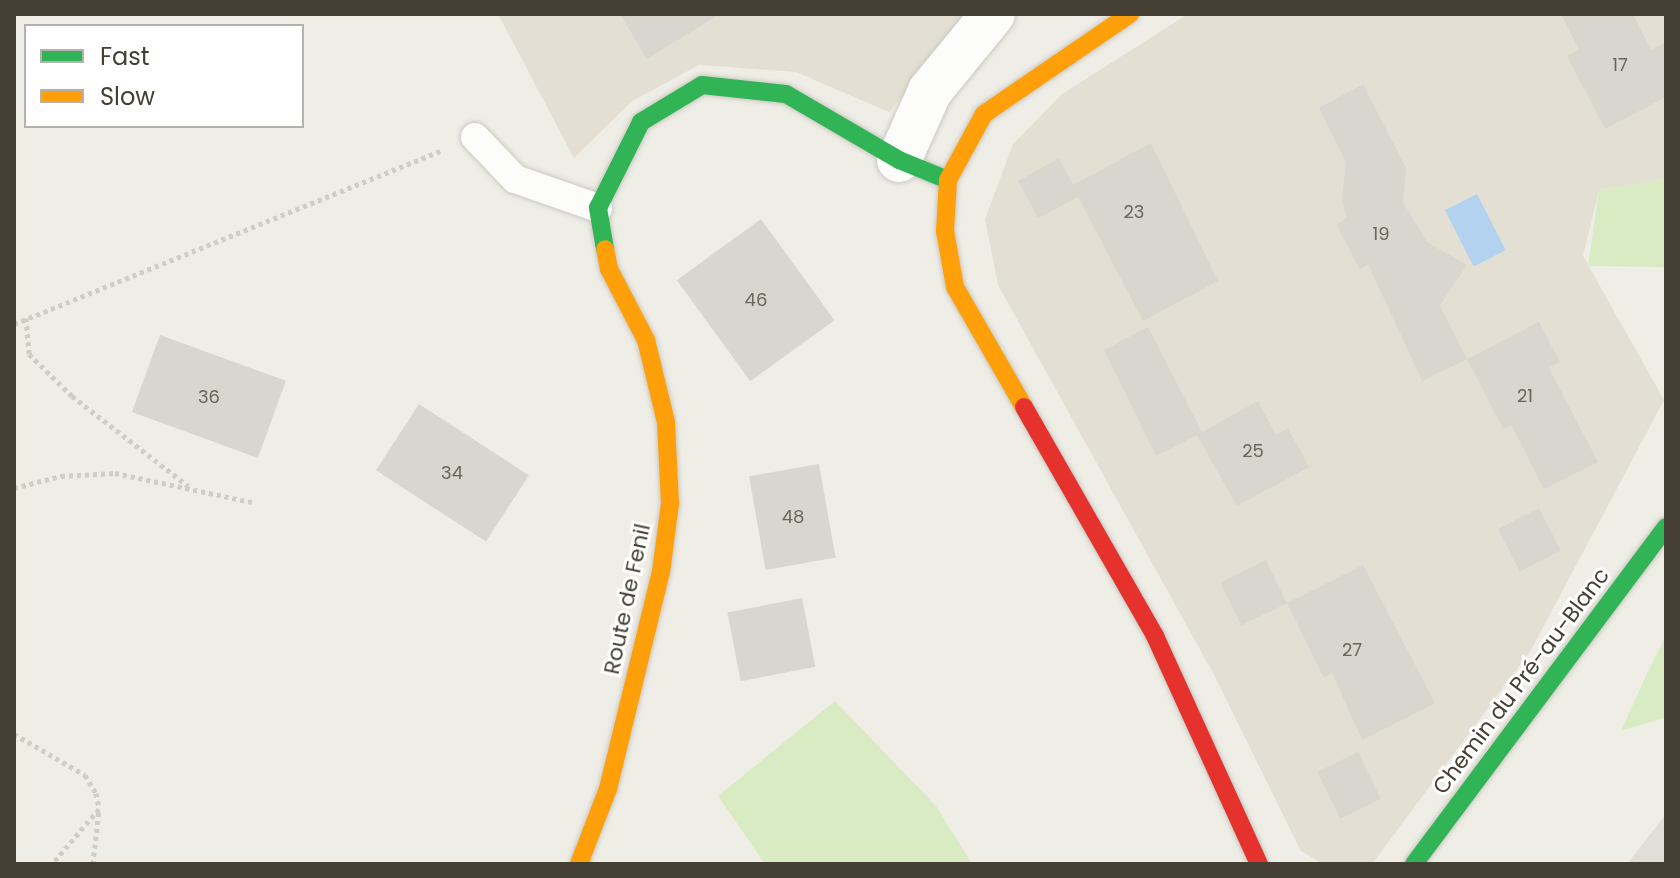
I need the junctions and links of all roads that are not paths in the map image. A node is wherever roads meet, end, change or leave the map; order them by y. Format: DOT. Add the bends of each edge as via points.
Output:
graph roads {
  1 [pos="993,14"];
  2 [pos="1130,14"];
  3 [pos="475,137"];
  4 [pos="899,160"];
  5 [pos="948,180"];
  6 [pos="598,208"];
  7 [pos="1666,527"];
  8 [pos="579,864"];
  9 [pos="1259,864"];
  10 [pos="1414,864"];
  1 -- 4 [label="street" via="930,91"];
  2 -- 5 [label="street" via="984,114"];
  3 -- 6 [label="lane" via="515,179"];
  4 -- 5 [label="street"];
  4 -- 6 [label="street" via="786,94 702,85 641,122"];
  5 -- 9 [label="street" via="945,231 955,287 1155,636"];
  6 -- 8 [label="street, Route de Fenil" via="609,269 646,340 666,422 670,504 661,572 608,789"];
  7 -- 10 [label="street, Chemin du Pré-au-Blanc"];
}
